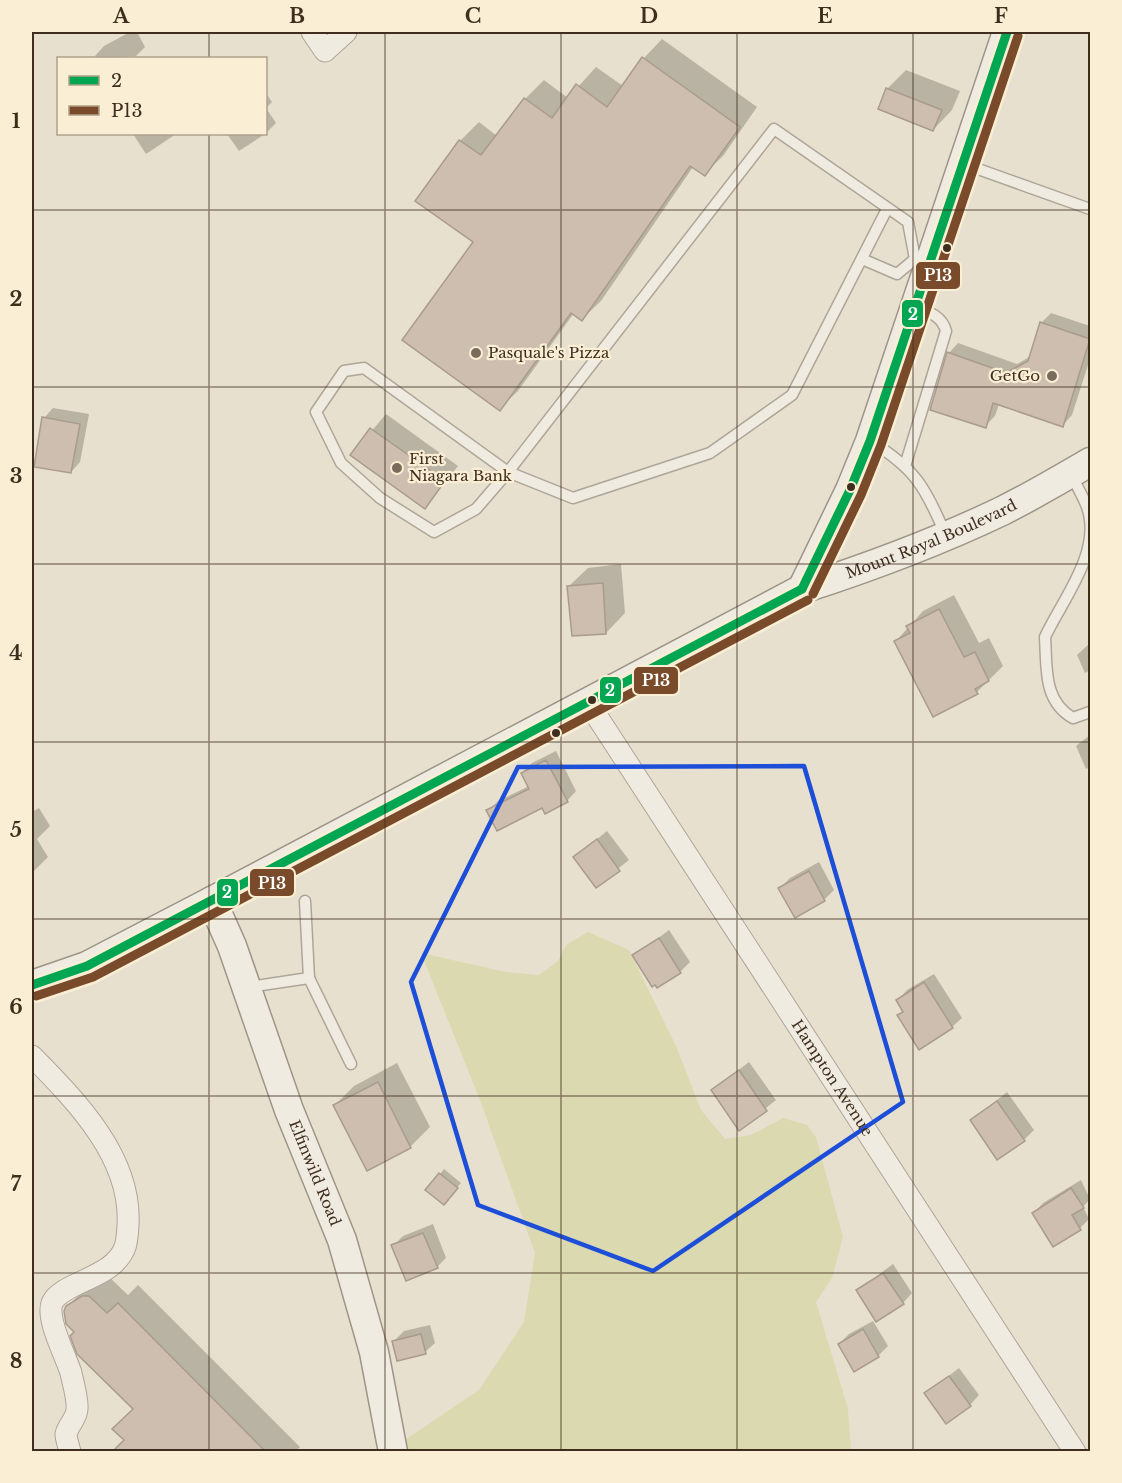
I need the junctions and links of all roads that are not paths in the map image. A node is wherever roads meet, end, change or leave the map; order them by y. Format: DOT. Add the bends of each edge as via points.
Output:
graph roads {
  1 [pos="312,32"];
  2 [pos="346,32"];
  3 [pos="1007,32"];
  4 [pos="963,164"];
  5 [pos="887,209"];
  6 [pos="1090,209"];
  7 [pos="862,259"];
  8 [pos="924,260"];
  9 [pos="916,307"];
  10 [pos="870,441"];
  11 [pos="905,466"];
  12 [pos="1081,468"];
  13 [pos="508,472"];
  14 [pos="946,536"];
  15 [pos="802,589"];
  16 [pos="589,704"];
  17 [pos="1090,712"];
  18 [pos="305,901"];
  19 [pos="213,902"];
  20 [pos="309,978"];
  21 [pos="32,985"];
  22 [pos="245,987"];
  23 [pos="32,1056"];
  24 [pos="351,1064"];
  25 [pos="70,1452"];
  26 [pos="393,1452"];
  27 [pos="1075,1452"];
  1 -- 2 [label="street" via="325,51"];
  3 -- 4 [label="street"];
  4 -- 6 [label="lane"];
  4 -- 8 [label="street"];
  5 -- 7 [label="lane"];
  5 -- 8 [label="lane" via="908,222"];
  5 -- 13 [label="lane" via="774,129"];
  7 -- 8 [label="lane" via="897,274"];
  7 -- 13 [label="lane" via="792,395 710,453 573,498"];
  8 -- 9 [label="street"];
  9 -- 10 [label="street"];
  9 -- 11 [label="lane" via="938,317 946,330"];
  10 -- 11 [label="lane"];
  10 -- 15 [label="street"];
  11 -- 14 [label="lane" via="933,504"];
  12 -- 14 [label="street, Mount Royal Boulevard"];
  12 -- 17 [label="lane" via="1090,523 1088,545 1083,564 1045,637 1050,693 1059,710 1073,718"];
  13 -- 13 [label="lane" via="364,368 344,371 316,412 341,463 380,498 434,532 476,509"];
  14 -- 15 [label="street, Mount Royal Boulevard"];
  15 -- 16 [label="street, Mount Royal Boulevard"];
  16 -- 19 [label="street, Mount Royal Boulevard"];
  16 -- 27 [label="street, Hampton Avenue"];
  18 -- 20 [label="lane"];
  19 -- 21 [label="street, Mount Royal Boulevard" via="87,966"];
  19 -- 22 [label="street, Elfinwild Road"];
  20 -- 22 [label="lane"];
  20 -- 24 [label="lane"];
  22 -- 26 [label="street, Elfinwild Road" via="342,1240 374,1352"];
  23 -- 25 [label="street" via="73,1098 104,1142 121,1178 129,1208 127,1249 93,1279 59,1292 51,1305 78,1410 66,1434"];
}
